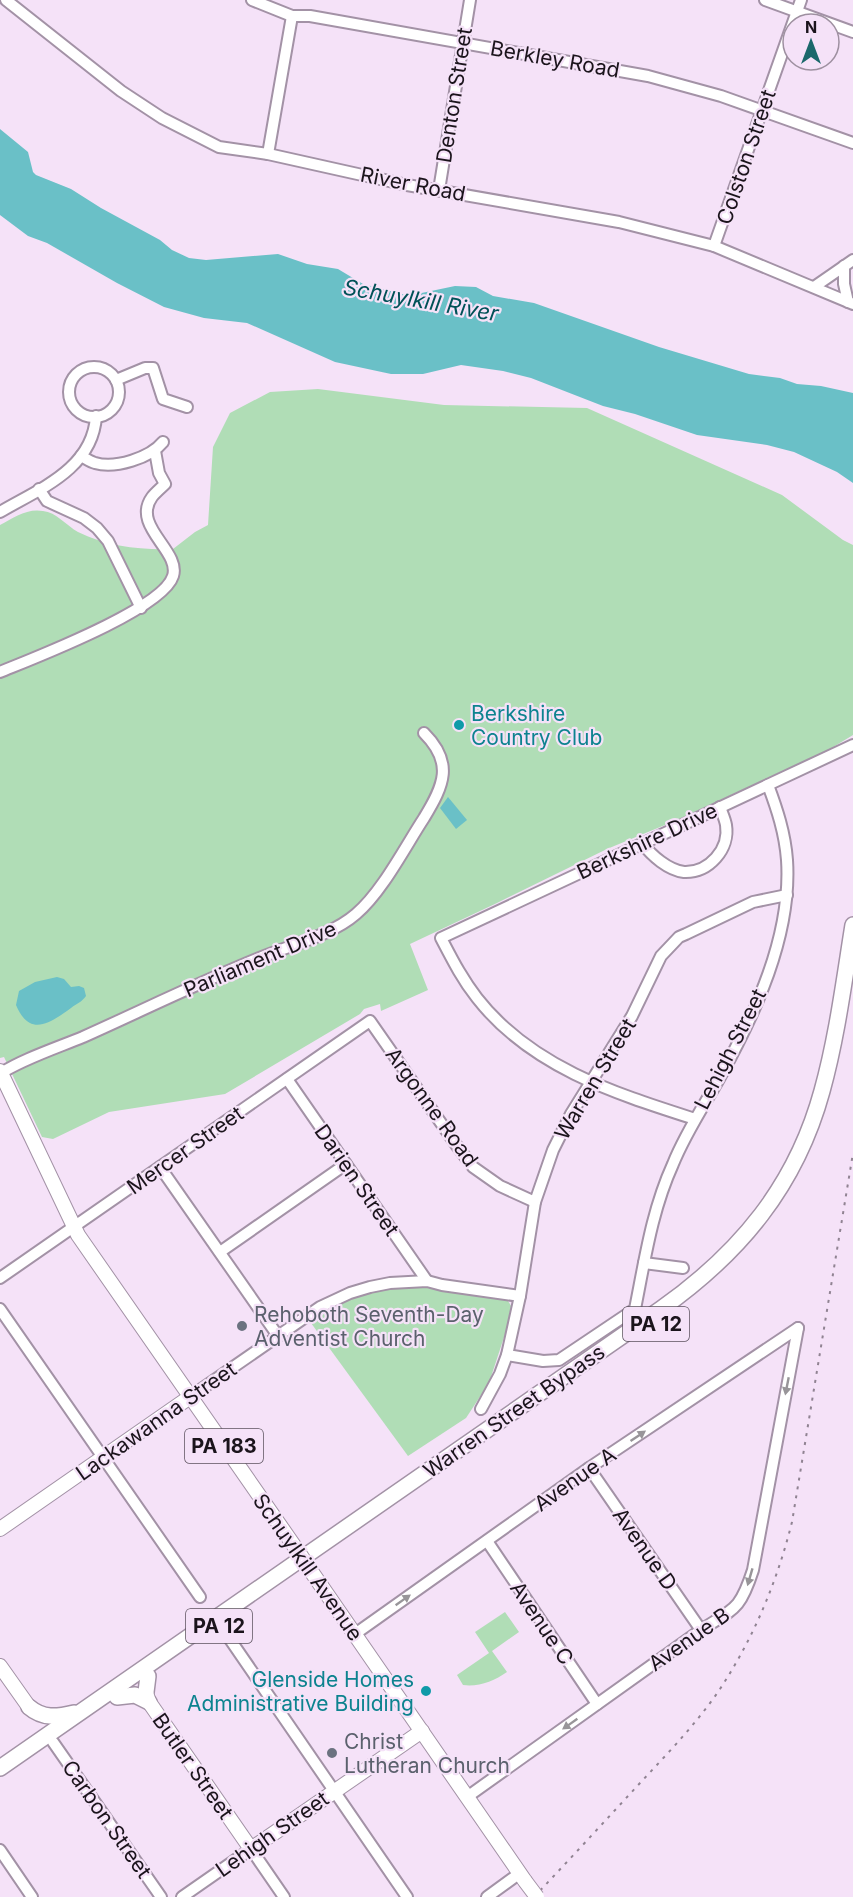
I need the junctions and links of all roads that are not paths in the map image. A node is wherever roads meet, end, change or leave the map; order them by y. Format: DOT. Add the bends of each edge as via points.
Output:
graph roads {
  1 [pos="6,0"];
  2 [pos="252,0"];
  3 [pos="470,0"];
  4 [pos="765,0"];
  5 [pos="801,0"];
  6 [pos="797,12"];
  7 [pos="292,16"];
  8 [pos="462,43"];
  9 [pos="781,56"];
  10 [pos="761,110"];
  11 [pos="853,142"];
  12 [pos="268,154"];
  13 [pos="438,190"];
  14 [pos="714,246"];
  15 [pos="849,263"];
  16 [pos="814,286"];
  17 [pos="851,303"];
  18 [pos="116,380"];
  19 [pos="186,407"];
  20 [pos="96,416"];
  21 [pos="163,442"];
  22 [pos="155,451"];
  23 [pos="81,456"];
  24 [pos="39,489"];
  25 [pos="0,512"];
  26 [pos="141,608"];
  27 [pos="0,672"];
  28 [pos="424,733"];
  29 [pos="853,745"];
  30 [pos="768,785"];
  31 [pos="720,807"];
  32 [pos="642,843"];
  33 [pos="787,896"];
  34 [pos="853,925"];
  35 [pos="853,979"];
  36 [pos="370,1021"];
  37 [pos="0,1073"];
  38 [pos="287,1079"];
  39 [pos="591,1083"];
  40 [pos="695,1119"];
  41 [pos="346,1164"];
  42 [pos="160,1167"];
  43 [pos="535,1202"];
  44 [pos="74,1227"];
  45 [pos="220,1252"];
  46 [pos="644,1263"];
  47 [pos="683,1268"];
  48 [pos="0,1278"];
  49 [pos="426,1281"];
  50 [pos="520,1296"];
  51 [pos="0,1309"];
  52 [pos="798,1328"];
  53 [pos="278,1336"];
  54 [pos="507,1355"];
  55 [pos="190,1397"];
  56 [pos="482,1409"];
  57 [pos="103,1458"];
  58 [pos="589,1468"];
  59 [pos="0,1529"];
  60 [pos="487,1540"];
  61 [pos="200,1597"];
  62 [pos="701,1630"];
  63 [pos="355,1634"];
  64 [pos="227,1635"];
  65 [pos="0,1666"];
  66 [pos="146,1672"];
  67 [pos="117,1697"];
  68 [pos="147,1697"];
  69 [pos="597,1704"];
  70 [pos="29,1707"];
  71 [pos="82,1710"];
  72 [pos="422,1731"];
  73 [pos="53,1742"];
  74 [pos="31,1746"];
  75 [pos="0,1768"];
  76 [pos="0,1779"];
  77 [pos="334,1791"];
  78 [pos="467,1797"];
  79 [pos="251,1849"];
  80 [pos="0,1850"];
  81 [pos="523,1877"];
  82 [pos="32,1897"];
  83 [pos="161,1897"];
  84 [pos="182,1897"];
  85 [pos="284,1897"];
  86 [pos="407,1897"];
  87 [pos="487,1897"];
  88 [pos="537,1897"];
  1 -- 12 [label="street, River Road" via="121,91 162,118 219,147"];
  2 -- 7 [label="street, Berkley Road"];
  3 -- 8 [label="street, Denton Street"];
  4 -- 6 [label="street"];
  5 -- 6 [label="street, Colston Street"];
  7 -- 8 [label="street, Berkley Road"];
  7 -- 12 [label="street"];
  8 -- 10 [label="street, Berkley Road" via="648,76"];
  8 -- 13 [label="street, Denton Street"];
  9 -- 10 [label="street, Colston Street"];
  10 -- 11 [label="street, Berkley Road"];
  10 -- 14 [label="street, Colston Street"];
  12 -- 13 [label="street, River Road"];
  13 -- 14 [label="street, River Road" via="619,222"];
  14 -- 16 [label="street, River Road"];
  15 -- 16 [label="street"];
  15 -- 17 [label="street" via="844,284"];
  16 -- 17 [label="street, River Road"];
  18 -- 19 [label="street" via="153,368 163,399"];
  18 -- 20 [label="street" via="118,399 113,408"];
  18 -- 20 [label="street" via="101,368 82,369 75,375 70,384 70,399 78,411"];
  20 -- 23 [label="street" via="95,429"];
  21 -- 22 [label="street"];
  22 -- 23 [label="street" via="132,461 104,464"];
  22 -- 26 [label="street" via="165,484 147,508 151,528 169,556 174,573 167,587"];
  23 -- 24 [label="street" via="73,467"];
  24 -- 25 [label="street"];
  24 -- 26 [label="street" via="47,501 97,528 108,541"];
  26 -- 27 [label="street"];
  28 -- 37 [label="street, Parliament Drive" via="443,762 445,771 438,790 394,864 356,915 331,930 258,958"];
  29 -- 30 [label="street, Berkshire Drive"];
  30 -- 31 [label="street, Berkshire Drive"];
  30 -- 33 [label="street, Lehigh Street" via="785,844"];
  31 -- 32 [label="street, Berkshire Drive"];
  31 -- 32 [label="street" via="726,826 725,841 720,855 708,866 686,872 673,869 651,855"];
  32 -- 39 [label="street, Berkshire Drive" via="441,938 467,984 492,1015 540,1056"];
  33 -- 39 [label="street, Warren Street" via="753,903 680,938 661,956 632,1016"];
  33 -- 40 [label="street, Lehigh Street" via="780,938 757,1000 734,1051"];
  34 -- 66 [label="highway, Warren Street Bypass / PA 12" via="831,1055 813,1118 786,1178 740,1241 677,1298"];
  35 -- 66 [label="highway, Warren Street Bypass / PA 12" via="835,1078 812,1146 780,1205 738,1257 666,1317"];
  36 -- 38 [label="street, Mercer Street"];
  36 -- 43 [label="street, Argonne Road" via="473,1167 500,1186"];
  37 -- 44 [label="main road, Schuylkill Avenue / PA 183"];
  38 -- 41 [label="street, Darien Street"];
  38 -- 42 [label="street, Mercer Street"];
  39 -- 40 [label="street"];
  39 -- 43 [label="street, Warren Street" via="561,1134"];
  40 -- 46 [label="street, Lehigh Street" via="661,1194"];
  41 -- 45 [label="street"];
  41 -- 49 [label="street, Darien Street"];
  42 -- 44 [label="street, Mercer Street"];
  42 -- 45 [label="street"];
  43 -- 50 [label="street, Warren Street"];
  44 -- 48 [label="street, Mercer Street"];
  44 -- 55 [label="main road, Schuylkill Avenue / PA 183"];
  45 -- 53 [label="street"];
  46 -- 47 [label="street"];
  46 -- 54 [label="street, Lehigh Street" via="635,1309 560,1360"];
  49 -- 50 [label="street, Lackawanna Street"];
  49 -- 53 [label="street, Lackawanna Street" via="390,1283 350,1293 320,1307"];
  50 -- 54 [label="street, Warren Street"];
  51 -- 57 [label="street"];
  58 -- 52 [label="street, Avenue A, one-way"];
  52 -- 62 [label="street, Avenue B, one-way" via="753,1570 735,1608"];
  53 -- 55 [label="street, Lackawanna Street"];
  54 -- 56 [label="street, Warren Street"];
  55 -- 57 [label="main road, Lackawanna Street"];
  55 -- 63 [label="main road, Schuylkill Avenue / PA 183, bridge"];
  57 -- 59 [label="main road, Lackawanna Street"];
  57 -- 61 [label="street"];
  58 -- 60 [label="street, Avenue A"];
  58 -- 62 [label="street, Avenue D"];
  63 -- 60 [label="street, Avenue A, one-way"];
  60 -- 69 [label="street, Avenue C"];
  62 -- 69 [label="street, Avenue B"];
  63 -- 72 [label="main road, Schuylkill Avenue / PA 183"];
  64 -- 77 [label="street"];
  65 -- 70 [label="main road"];
  66 -- 67 [label="highway, Warren Street Bypass / PA 12"];
  66 -- 68 [label="highway"];
  66 -- 71 [label="highway, Warren Street Bypass / PA 12"];
  67 -- 68 [label="highway"];
  67 -- 73 [label="highway, Warren Street Bypass / PA 12"];
  68 -- 79 [label="main road, Butler Street"];
  69 -- 78 [label="street, Avenue B, one-way"];
  70 -- 71 [label="highway" via="49,1717"];
  70 -- 74 [label="highway" via="36,1726"];
  71 -- 74 [label="highway, Warren Street Bypass / PA 12"];
  72 -- 77 [label="main road, Lehigh Street"];
  72 -- 78 [label="main road, Schuylkill Avenue / PA 183"];
  73 -- 76 [label="highway, Warren Street Bypass / PA 12"];
  73 -- 83 [label="street, Carbon Street"];
  74 -- 75 [label="highway, Warren Street Bypass / PA 12"];
  77 -- 79 [label="main road, Lehigh Street"];
  77 -- 86 [label="street"];
  78 -- 81 [label="main road, Schuylkill Avenue / PA 183"];
  79 -- 84 [label="street, Lehigh Street"];
  79 -- 85 [label="street, Butler Street"];
  80 -- 82 [label="street"];
  81 -- 87 [label="street"];
  81 -- 88 [label="main road, Schuylkill Avenue / PA 183, bridge"];
}
